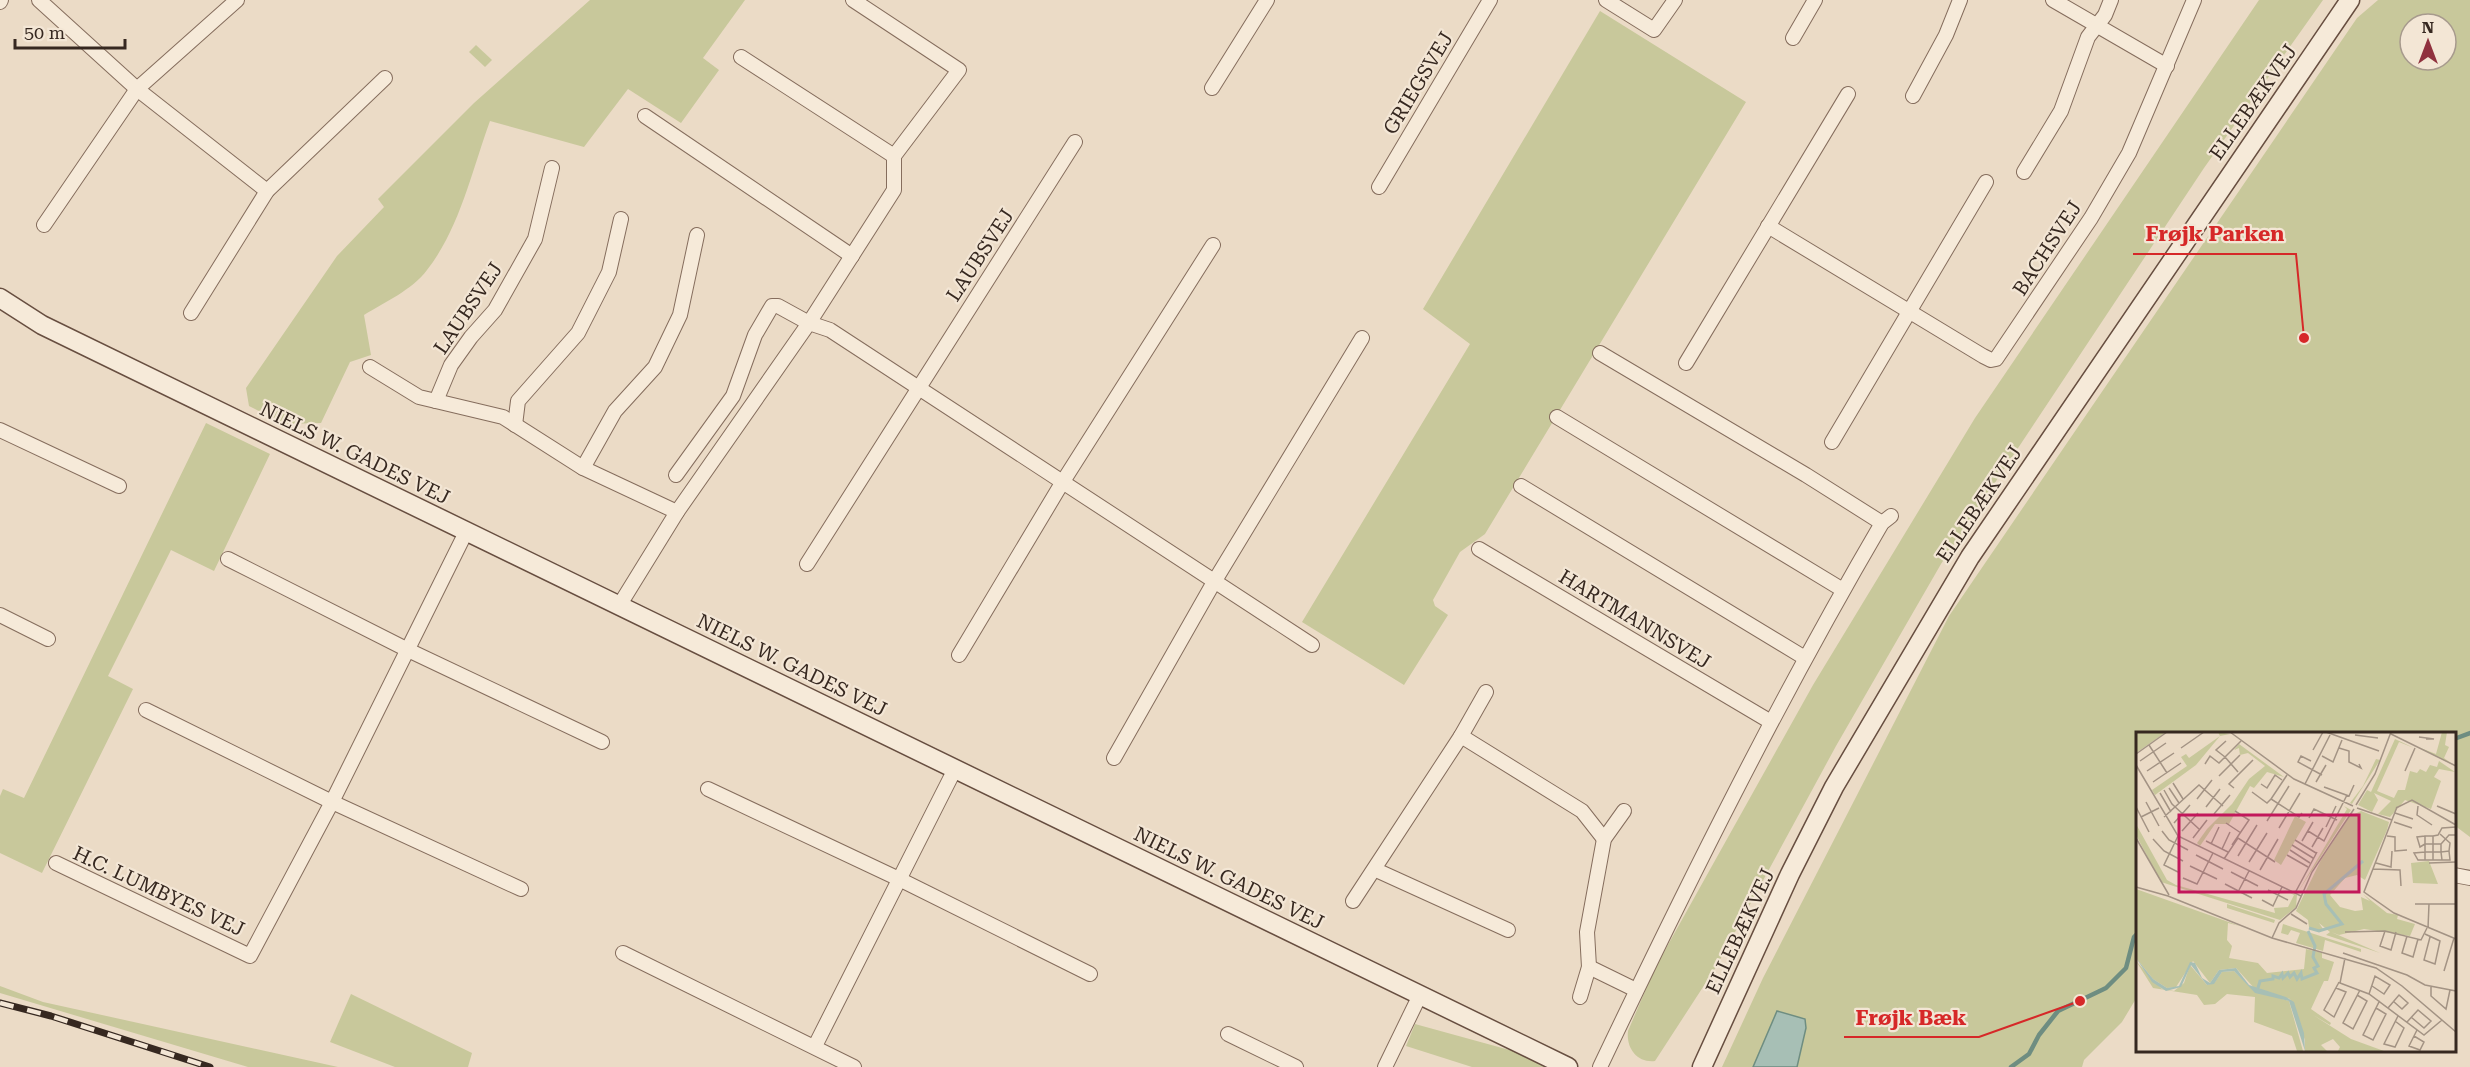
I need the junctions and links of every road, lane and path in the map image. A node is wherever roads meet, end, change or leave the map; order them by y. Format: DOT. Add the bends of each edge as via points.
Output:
graph roads {
  1 [pos="39,0"];
  2 [pos="237,0"];
  3 [pos="853,0"];
  4 [pos="1268,0"];
  5 [pos="1490,0"];
  6 [pos="1605,0"];
  7 [pos="1675,0"];
  8 [pos="1815,0"];
  9 [pos="1960,0"];
  10 [pos="2053,0"];
  11 [pos="2111,0"];
  12 [pos="2194,0"];
  13 [pos="2350,0"];
  14 [pos="2096,26"];
  15 [pos="1793,38"];
  16 [pos="741,57"];
  17 [pos="2167,66"];
  18 [pos="385,78"];
  19 [pos="1212,88"];
  20 [pos="137,89"];
  21 [pos="1848,94"];
  22 [pos="1913,96"];
  23 [pos="645,116"];
  24 [pos="1075,142"];
  25 [pos="894,156"];
  26 [pos="552,168"];
  27 [pos="2024,172"];
  28 [pos="1986,182"];
  29 [pos="1379,187"];
  30 [pos="267,191"];
  31 [pos="621,219"];
  32 [pos="44,225"];
  33 [pos="1768,226"];
  34 [pos="697,235"];
  35 [pos="1213,245"];
  36 [pos="852,256"];
  37 [pos="0,298"];
  38 [pos="191,313"];
  39 [pos="1911,313"];
  40 [pos="809,322"];
  41 [pos="1362,338"];
  42 [pos="1600,353"];
  43 [pos="1686,363"];
  44 [pos="370,367"];
  45 [pos="916,389"];
  46 [pos="436,401"];
  47 [pos="1557,417"];
  48 [pos="515,425"];
  49 [pos="0,430"];
  50 [pos="1832,442"];
  51 [pos="583,468"];
  52 [pos="676,475"];
  53 [pos="1062,483"];
  54 [pos="119,486"];
  55 [pos="1521,486"];
  56 [pos="677,512"];
  57 [pos="466,532"];
  58 [pos="1479,549"];
  59 [pos="228,559"];
  60 [pos="807,564"];
  61 [pos="1214,582"];
  62 [pos="1843,590"];
  63 [pos="619,606"];
  64 [pos="0,615"];
  65 [pos="48,639"];
  66 [pos="1312,645"];
  67 [pos="408,650"];
  68 [pos="959,655"];
  69 [pos="1805,658"];
  70 [pos="1486,692"];
  71 [pos="146,710"];
  72 [pos="1771,723"];
  73 [pos="1461,736"];
  74 [pos="602,742"];
  75 [pos="1114,758"];
  76 [pos="955,769"];
  77 [pos="708,789"];
  78 [pos="332,802"];
  79 [pos="1624,811"];
  80 [pos="1604,839"];
  81 [pos="56,863"];
  82 [pos="1376,870"];
  83 [pos="2455,875"];
  84 [pos="2470,878"];
  85 [pos="899,879"];
  86 [pos="521,889"];
  87 [pos="1353,901"];
  88 [pos="1508,930"];
  89 [pos="623,953"];
  90 [pos="1589,967"];
  91 [pos="1090,974"];
  92 [pos="1636,990"];
  93 [pos="1420,995"];
  94 [pos="1580,997"];
  95 [pos="1228,1034"];
  96 [pos="814,1046"];
  97 [pos="854,1067"];
  98 [pos="1296,1067"];
  99 [pos="1385,1067"];
  100 [pos="1568,1067"];
  101 [pos="1600,1067"];
  102 [pos="1702,1067"];
  1 -- 20 [label="street"];
  2 -- 20 [label="street"];
  3 -- 25 [label="street" via="959,70"];
  4 -- 19 [label="street"];
  5 -- 29 [label="street, GRIEGSVEJ"];
  6 -- 7 [label="street" via="1654,30"];
  8 -- 15 [label="street"];
  9 -- 22 [label="street"];
  10 -- 14 [label="street"];
  11 -- 14 [label="street"];
  12 -- 17 [label="street, BACHSVEJ"];
  13 -- 102 [label="street, ELLEBÆKVEJ" via="1970,557 1834,787"];
  14 -- 17 [label="street"];
  14 -- 27 [label="street" via="2061,111"];
  16 -- 25 [label="street"];
  17 -- 39 [label="street, BACHSVEJ" via="2129,153 2091,218 1996,358 1983,356"];
  18 -- 30 [label="street"];
  20 -- 30 [label="street"];
  20 -- 32 [label="street"];
  21 -- 33 [label="street"];
  23 -- 36 [label="street"];
  24 -- 45 [label="street, LAUBSVEJ"];
  25 -- 36 [label="street" via="894,190"];
  26 -- 46 [label="street, LAUBSVEJ" via="535,239 495,310 451,365"];
  28 -- 39 [label="street"];
  30 -- 38 [label="street"];
  31 -- 48 [label="street" via="609,272 578,333 518,401"];
  33 -- 39 [label="street, BACHSVEJ"];
  33 -- 43 [label="street"];
  34 -- 51 [label="street" via="680,315 660,357 615,411"];
  35 -- 53 [label="street"];
  36 -- 40 [label="street"];
  37 -- 57 [label="street, NIELS W. GADES VEJ" via="42,324"];
  39 -- 50 [label="street"];
  40 -- 45 [label="street" via="830,330"];
  40 -- 52 [label="street" via="772,306 755,335 733,396"];
  40 -- 56 [label="street"];
  41 -- 61 [label="street"];
  42 -- 62 [label="street" via="1887,519"];
  44 -- 46 [label="street" via="419,397"];
  45 -- 53 [label="street"];
  45 -- 60 [label="street, LAUBSVEJ"];
  46 -- 48 [label="street" via="503,417"];
  47 -- 62 [label="street"];
  48 -- 51 [label="street"];
  49 -- 54 [label="street"];
  51 -- 56 [label="street"];
  53 -- 61 [label="street"];
  53 -- 68 [label="street"];
  55 -- 69 [label="street"];
  56 -- 63 [label="street"];
  57 -- 63 [label="street, NIELS W. GADES VEJ"];
  57 -- 67 [label="street, H.C. LUMBYES VEJ"];
  58 -- 72 [label="street, HARTMANNSVEJ"];
  59 -- 67 [label="street"];
  61 -- 66 [label="street"];
  61 -- 75 [label="street"];
  62 -- 69 [label="street"];
  63 -- 76 [label="street, NIELS W. GADES VEJ"];
  64 -- 65 [label="street"];
  67 -- 74 [label="street"];
  67 -- 78 [label="street, H.C. LUMBYES VEJ"];
  69 -- 72 [label="street"];
  70 -- 73 [label="street"];
  71 -- 78 [label="street"];
  72 -- 92 [label="street"];
  73 -- 80 [label="street" via="1582,811"];
  73 -- 82 [label="street"];
  76 -- 85 [label="street"];
  76 -- 93 [label="street, NIELS W. GADES VEJ"];
  77 -- 85 [label="street"];
  78 -- 81 [label="street, H.C. LUMBYES VEJ" via="250,956"];
  78 -- 86 [label="street"];
  79 -- 80 [label="street"];
  80 -- 90 [label="street" via="1587,932"];
  82 -- 87 [label="street"];
  82 -- 88 [label="street"];
  83 -- 84 [label="street"];
  85 -- 91 [label="street"];
  85 -- 96 [label="street"];
  89 -- 96 [label="street"];
  90 -- 92 [label="street"];
  90 -- 94 [label="street"];
  92 -- 101 [label="street"];
  93 -- 99 [label="street"];
  93 -- 100 [label="street, NIELS W. GADES VEJ"];
  95 -- 98 [label="street"];
  96 -- 97 [label="street"];
}
